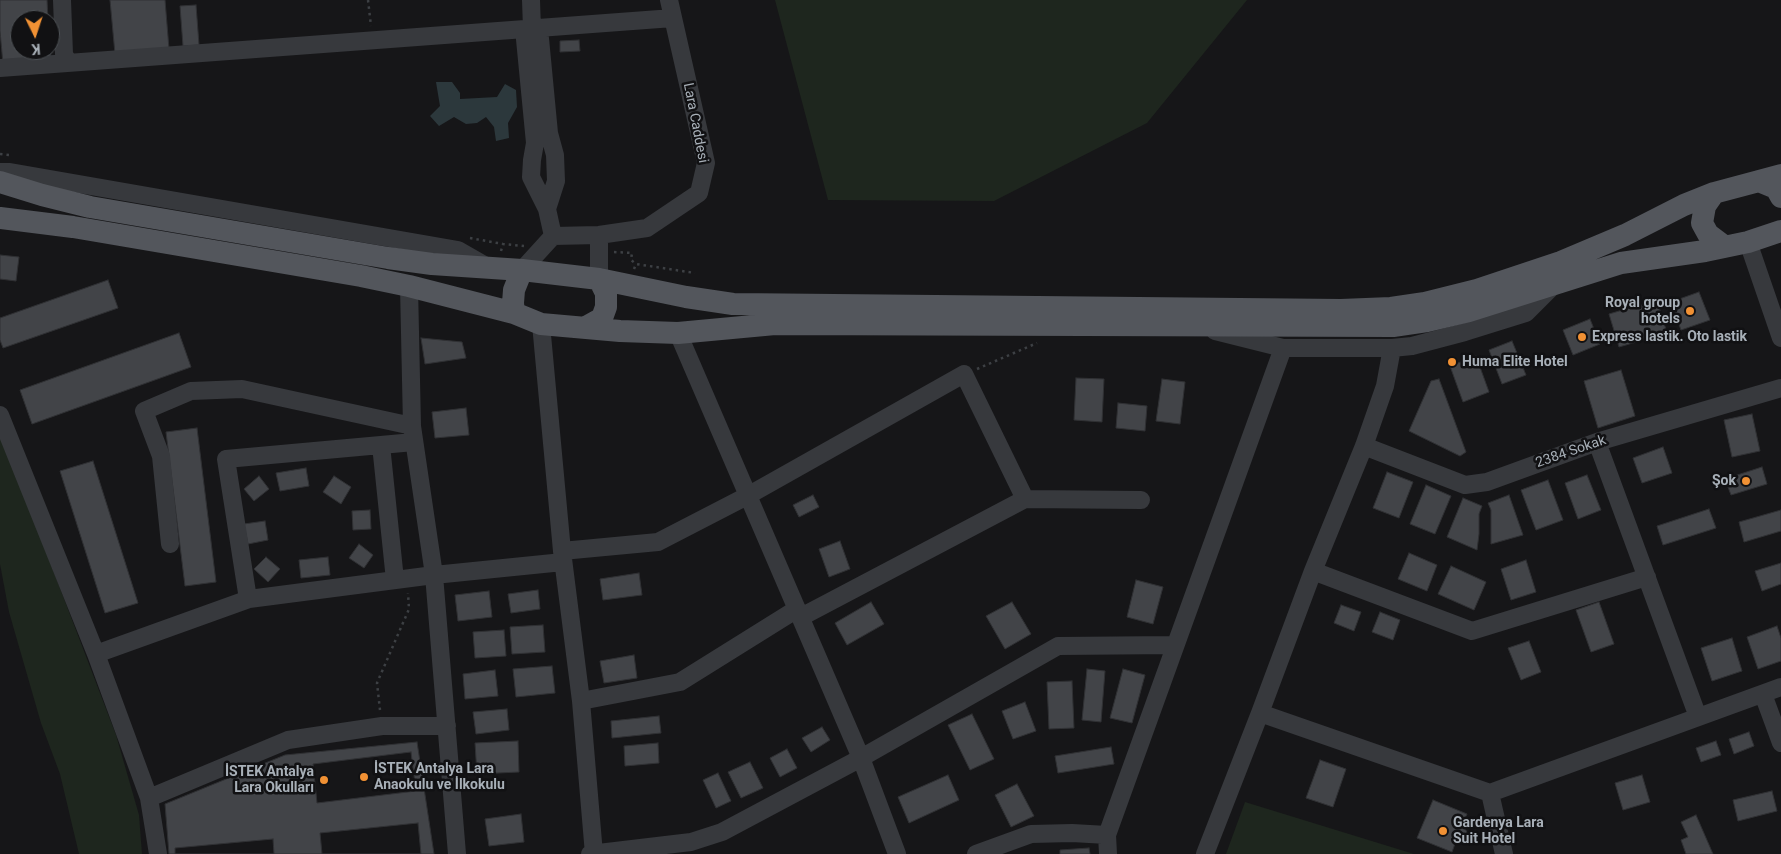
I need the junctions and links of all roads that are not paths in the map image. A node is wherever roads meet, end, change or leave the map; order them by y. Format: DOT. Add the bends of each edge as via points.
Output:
graph roads {
  1 [pos="62,0"];
  2 [pos="531,0"];
  3 [pos="669,0"];
  4 [pos="673,18"];
  5 [pos="532,29"];
  6 [pos="68,63"];
  7 [pos="0,68"];
  8 [pos="0,172"];
  9 [pos="1781,175"];
  10 [pos="1759,181"];
  11 [pos="0,182"];
  12 [pos="1714,193"];
  13 [pos="1781,197"];
  14 [pos="547,209"];
  15 [pos="0,218"];
  16 [pos="1781,231"];
  17 [pos="599,235"];
  18 [pos="553,236"];
  19 [pos="1748,242"];
  20 [pos="1724,246"];
  21 [pos="489,268"];
  22 [pos="522,270"];
  23 [pos="599,280"];
  24 [pos="1557,282"];
  25 [pos="409,286"];
  26 [pos="514,313"];
  27 [pos="541,324"];
  28 [pos="1193,326"];
  29 [pos="584,328"];
  30 [pos="678,333"];
  31 [pos="1781,338"];
  32 [pos="1283,348"];
  33 [pos="1392,348"];
  34 [pos="1781,388"];
  35 [pos="0,415"];
  36 [pos="413,434"];
  37 [pos="1598,442"];
  38 [pos="381,445"];
  39 [pos="1364,446"];
  40 [pos="749,495"];
  41 [pos="1025,499"];
  42 [pos="1141,500"];
  43 [pos="170,544"];
  44 [pos="563,556"];
  45 [pos="1313,571"];
  46 [pos="434,574"];
  47 [pos="1647,577"];
  48 [pos="401,580"];
  49 [pos="248,600"];
  50 [pos="799,613"];
  51 [pos="1175,645"];
  52 [pos="96,654"];
  53 [pos="1781,688"];
  54 [pos="1763,694"];
  55 [pos="581,701"];
  56 [pos="1260,713"];
  57 [pos="1698,717"];
  58 [pos="447,726"];
  59 [pos="1781,743"];
  60 [pos="861,758"];
  61 [pos="1490,793"];
  62 [pos="149,798"];
  63 [pos="1107,835"];
  64 [pos="158,854"];
  65 [pos="457,854"];
  66 [pos="590,854"];
  67 [pos="594,854"];
  68 [pos="897,854"];
  69 [pos="976,854"];
  70 [pos="1108,854"];
  71 [pos="1205,854"];
  72 [pos="1504,854"];
  1 -- 6 [label="street" via="64,54"];
  2 -- 5 [label="street"];
  3 -- 4 [label="street, Lara Caddesi"];
  4 -- 5 [label="street"];
  4 -- 17 [label="street, Lara Caddesi" via="706,163 699,193 647,228"];
  5 -- 6 [label="street"];
  5 -- 14 [label="street" via="555,155 556,181"];
  5 -- 14 [label="street" via="535,143 531,177"];
  6 -- 7 [label="street"];
  8 -- 21 [label="street" via="458,250"];
  9 -- 10 [label="main road"];
  10 -- 12 [label="main road"];
  10 -- 13 [label="main road" via="1776,188"];
  11 -- 21 [label="main road" via="90,207 388,258"];
  12 -- 20 [label="main road" via="1705,206 1702,224 1708,234"];
  12 -- 23 [label="main road" via="1561,262 1477,290 1391,308 732,304"];
  14 -- 18 [label="street"];
  15 -- 25 [label="main road" via="73,227"];
  16 -- 19 [label="main road"];
  17 -- 18 [label="street, Lara Caddesi"];
  17 -- 23 [label="street"];
  18 -- 22 [label="street"];
  19 -- 20 [label="main road"];
  19 -- 31 [label="street"];
  20 -- 24 [label="main road" via="1621,263"];
  21 -- 22 [label="main road"];
  22 -- 23 [label="main road"];
  22 -- 26 [label="main road" via="514,290"];
  23 -- 29 [label="main road" via="606,293 606,307 602,318"];
  24 -- 28 [label="main road" via="1468,311 1393,326"];
  24 -- 33 [label="street" via="1526,313 1412,346"];
  25 -- 26 [label="main road"];
  25 -- 36 [label="street"];
  26 -- 27 [label="main road"];
  27 -- 29 [label="main road"];
  27 -- 44 [label="street"];
  28 -- 30 [label="main road" via="775,324"];
  28 -- 32 [label="street"];
  29 -- 30 [label="main road"];
  30 -- 40 [label="street"];
  32 -- 33 [label="street"];
  32 -- 51 [label="street"];
  33 -- 39 [label="street" via="1385,386"];
  34 -- 37 [label="street, 2384 Sokak"];
  35 -- 52 [label="street"];
  36 -- 38 [label="street"];
  36 -- 43 [label="street" via="242,390 191,391 144,411 161,456"];
  36 -- 46 [label="street"];
  37 -- 39 [label="street, 2384 Sokak" via="1487,482 1465,485"];
  37 -- 47 [label="street"];
  38 -- 48 [label="street"];
  38 -- 49 [label="street" via="226,459"];
  39 -- 45 [label="street"];
  40 -- 41 [label="street" via="964,374"];
  40 -- 44 [label="street" via="658,542"];
  40 -- 50 [label="street"];
  41 -- 42 [label="street"];
  41 -- 50 [label="street"];
  44 -- 46 [label="street"];
  44 -- 55 [label="street"];
  45 -- 47 [label="street" via="1472,631"];
  45 -- 56 [label="street"];
  46 -- 48 [label="street"];
  46 -- 58 [label="street"];
  47 -- 57 [label="street"];
  48 -- 49 [label="street"];
  49 -- 52 [label="street"];
  50 -- 55 [label="street" via="680,682"];
  50 -- 60 [label="street"];
  51 -- 60 [label="street" via="1058,646"];
  51 -- 63 [label="street"];
  52 -- 62 [label="street"];
  53 -- 54 [label="street"];
  54 -- 57 [label="street"];
  54 -- 59 [label="street"];
  55 -- 67 [label="street"];
  56 -- 61 [label="street"];
  56 -- 71 [label="street"];
  57 -- 61 [label="street"];
  58 -- 62 [label="street" via="382,726 288,740"];
  58 -- 65 [label="street"];
  60 -- 67 [label="street" via="722,832 691,842"];
  60 -- 68 [label="street"];
  61 -- 72 [label="street"];
  62 -- 64 [label="street"];
  63 -- 69 [label="street" via="1031,834"];
  63 -- 70 [label="street"];
  66 -- 67 [label="street"];
}
